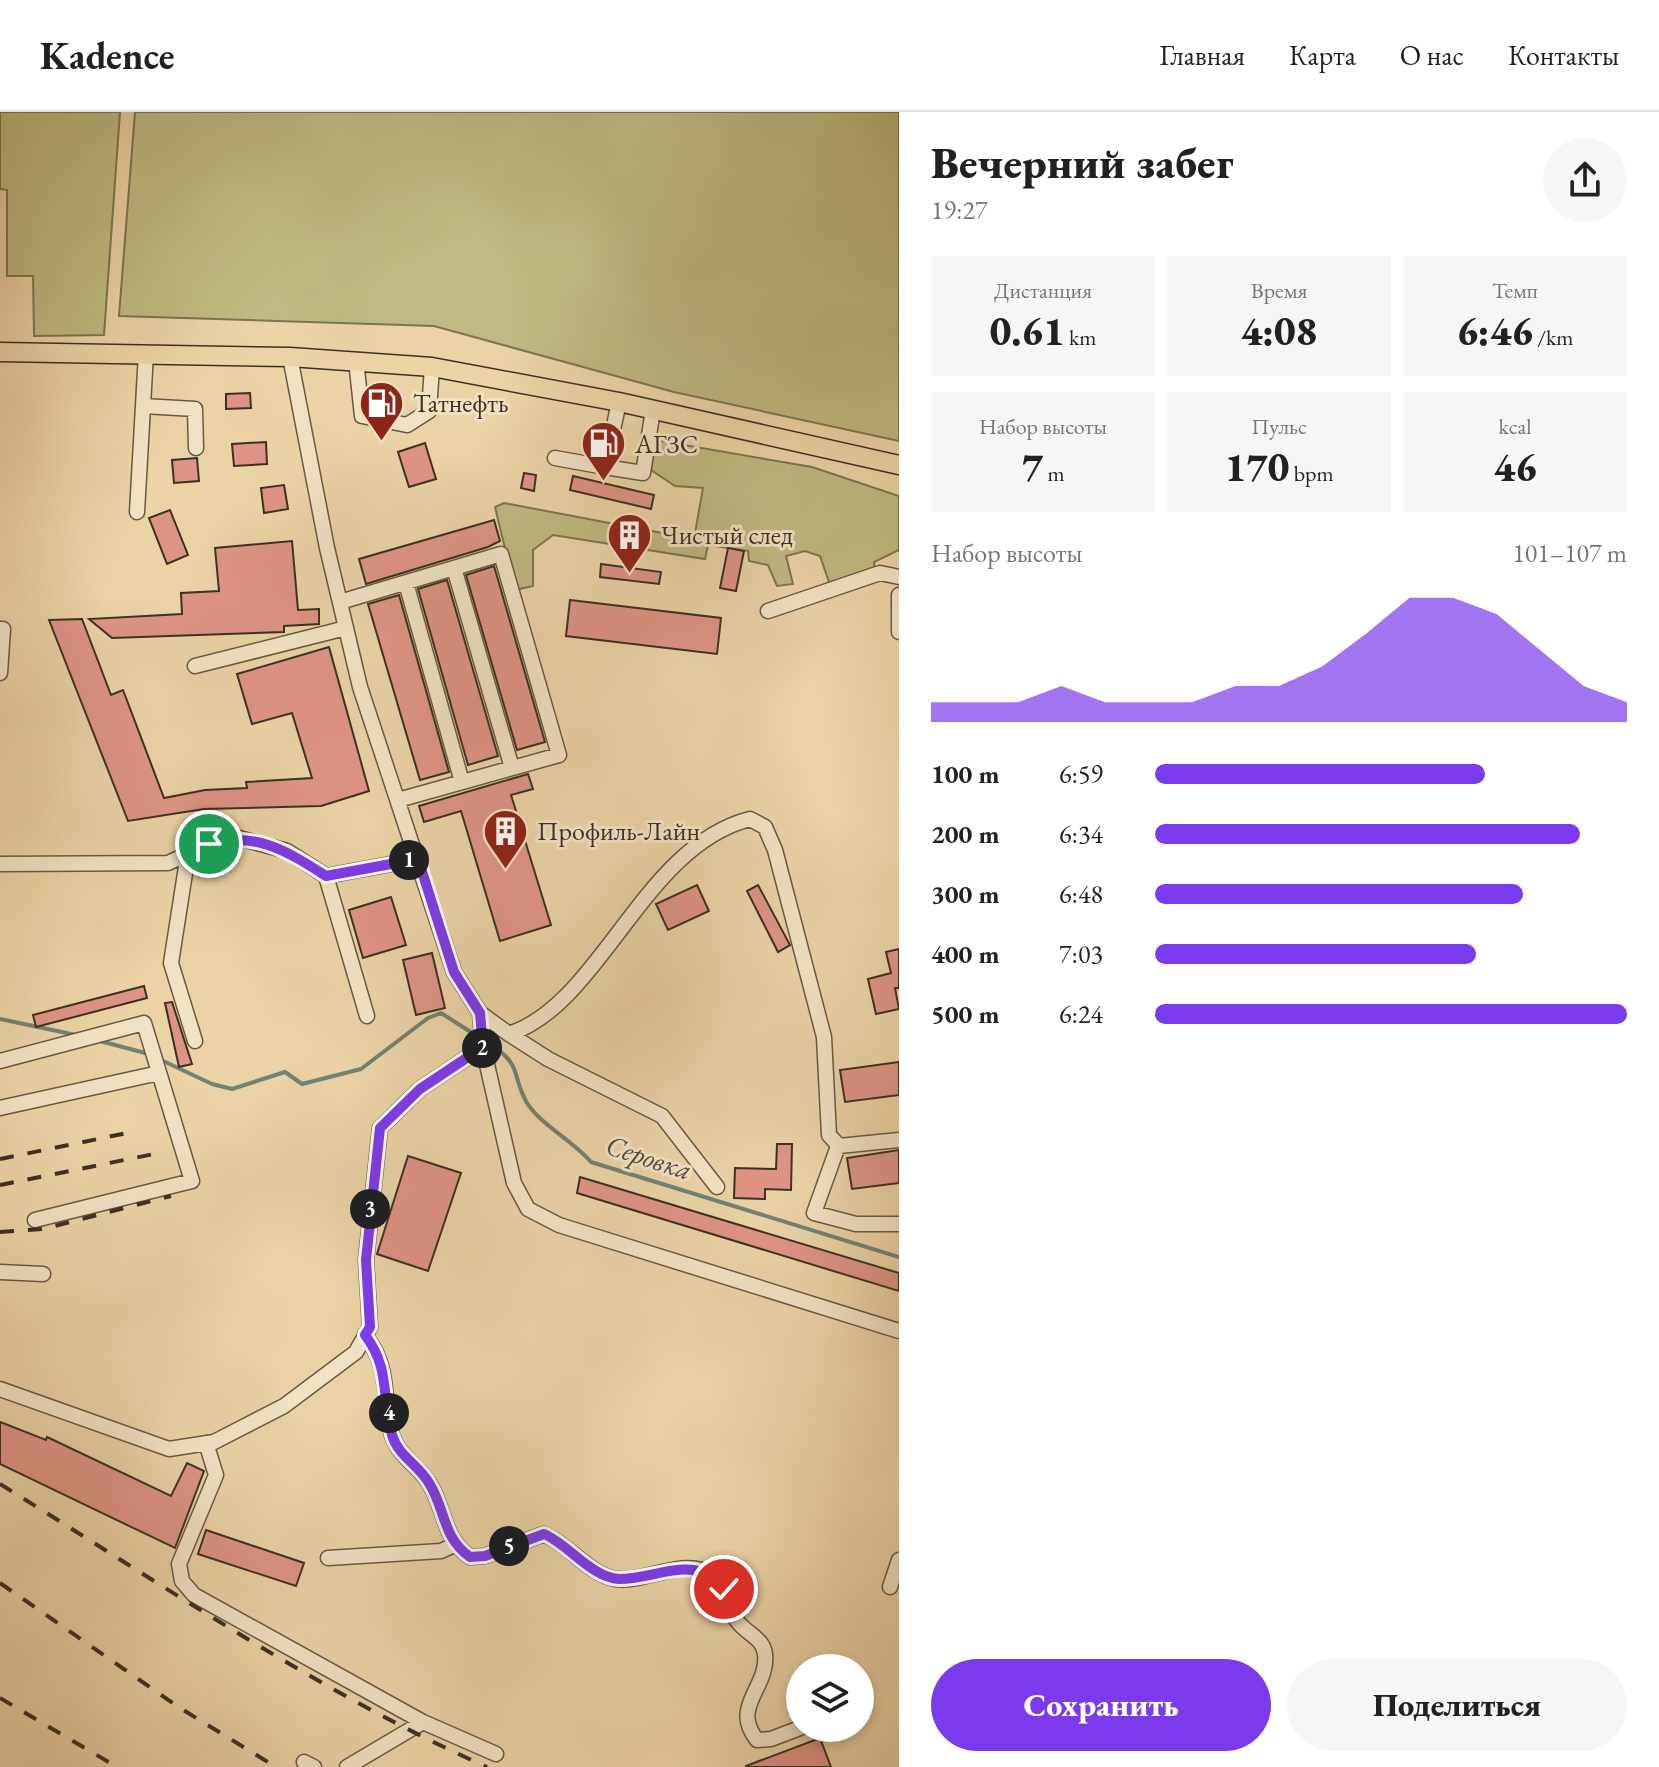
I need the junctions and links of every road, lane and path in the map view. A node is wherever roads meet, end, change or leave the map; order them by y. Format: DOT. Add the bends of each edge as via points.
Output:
graph roads {
  1 [pos="0,352"];
  2 [pos="146,353"];
  3 [pos="290,357"];
  4 [pos="356,360"];
  5 [pos="432,367"];
  6 [pos="619,402"];
  7 [pos="143,406"];
  8 [pos="653,410"];
  9 [pos="196,448"];
  10 [pos="555,458"];
  11 [pos="899,465"];
  12 [pos="605,467"];
  13 [pos="137,512"];
  14 [pos="454,568"];
  15 [pos="899,577"];
  16 [pos="406,583"];
  17 [pos="899,595"];
  18 [pos="340,602"];
  19 [pos="768,611"];
  20 [pos="346,628"];
  21 [pos="0,629"];
  22 [pos="899,632"];
  23 [pos="195,666"];
  24 [pos="0,673"];
  25 [pos="512,768"];
  26 [pos="462,782"];
  27 [pos="398,800"];
  28 [pos="188,854"];
  29 [pos="418,859"];
  30 [pos="0,864"];
  31 [pos="326,876"];
  32 [pos="480,1013"];
  33 [pos="367,1016"];
  34 [pos="509,1034"];
  35 [pos="195,1041"];
  36 [pos="483,1047"];
  37 [pos="0,1061"];
  38 [pos="159,1073"];
  39 [pos="0,1108"];
  40 [pos="899,1140"];
  41 [pos="838,1146"];
  42 [pos="717,1187"];
  43 [pos="35,1220"];
  44 [pos="899,1224"];
  45 [pos="0,1272"];
  46 [pos="43,1274"];
  47 [pos="899,1331"];
  48 [pos="365,1335"];
  49 [pos="0,1389"];
  50 [pos="206,1443"];
  51 [pos="454,1545"];
  52 [pos="328,1558"];
  53 [pos="899,1560"];
  54 [pos="890,1587"];
  55 [pos="423,1722"];
  56 [pos="786,1733"];
  57 [pos="496,1754"];
  58 [pos="347,1767"];
  1 -- 2 [label="main road"];
  2 -- 3 [label="main road"];
  2 -- 7 [label="street"];
  3 -- 4 [label="main road"];
  3 -- 18 [label="street"];
  4 -- 5 [label="main road"];
  4 -- 5 [label="street" via="362,416 407,425 429,411"];
  5 -- 6 [label="main road"];
  6 -- 8 [label="main road"];
  6 -- 12 [label="street"];
  7 -- 9 [label="street" via="195,409"];
  7 -- 13 [label="street"];
  8 -- 11 [label="main road"];
  8 -- 12 [label="street" via="643,473"];
  10 -- 12 [label="street"];
  14 -- 16 [label="street"];
  14 -- 25 [label="street"];
  14 -- 25 [label="street" via="501,554 559,755"];
  15 -- 19 [label="street" via="880,573"];
  16 -- 18 [label="street"];
  16 -- 26 [label="street"];
  17 -- 22 [label="street"];
  18 -- 20 [label="street"];
  20 -- 23 [label="street"];
  20 -- 27 [label="street"];
  21 -- 24 [label="street"];
  25 -- 26 [label="street"];
  26 -- 27 [label="street"];
  27 -- 29 [label="street"];
  28 -- 30 [label="street" via="168,863"];
  28 -- 31 [label="street" via="235,837 287,851"];
  28 -- 35 [label="street" via="171,963"];
  29 -- 31 [label="street"];
  29 -- 32 [label="street" via="454,972"];
  31 -- 33 [label="street"];
  32 -- 34 [label="street"];
  32 -- 36 [label="street"];
  34 -- 41 [label="street" via="530,1027 564,997 646,896 698,844 729,824 750,819 765,827 775,850 824,1037 829,1135"];
  34 -- 42 [label="street" via="662,1116"];
  36 -- 47 [label="street" via="502,1141 528,1209 559,1225"];
  36 -- 48 [label="street" via="420,1089 380,1128 366,1260 370,1327"];
  37 -- 38 [label="street" via="144,1023"];
  38 -- 39 [label="street"];
  38 -- 43 [label="street" via="192,1181"];
  40 -- 41 [label="street"];
  41 -- 44 [label="street" via="814,1213 856,1224"];
  45 -- 46 [label="street"];
  48 -- 50 [label="street" via="356,1352 284,1406"];
  48 -- 51 [label="street" via="380,1354 392,1436 401,1454 429,1481"];
  49 -- 50 [label="street" via="169,1449"];
  50 -- 55 [label="street" via="216,1475 179,1564 182,1581 194,1595"];
  51 -- 52 [label="street" via="441,1551"];
  51 -- 56 [label="street" via="470,1557 485,1556 544,1534 615,1579 692,1567 712,1575 724,1589 737,1622 761,1642 765,1656 745,1717 750,1731 757,1740"];
  53 -- 54 [label="street"];
  55 -- 57 [label="street"];
  55 -- 58 [label="street"];
}
